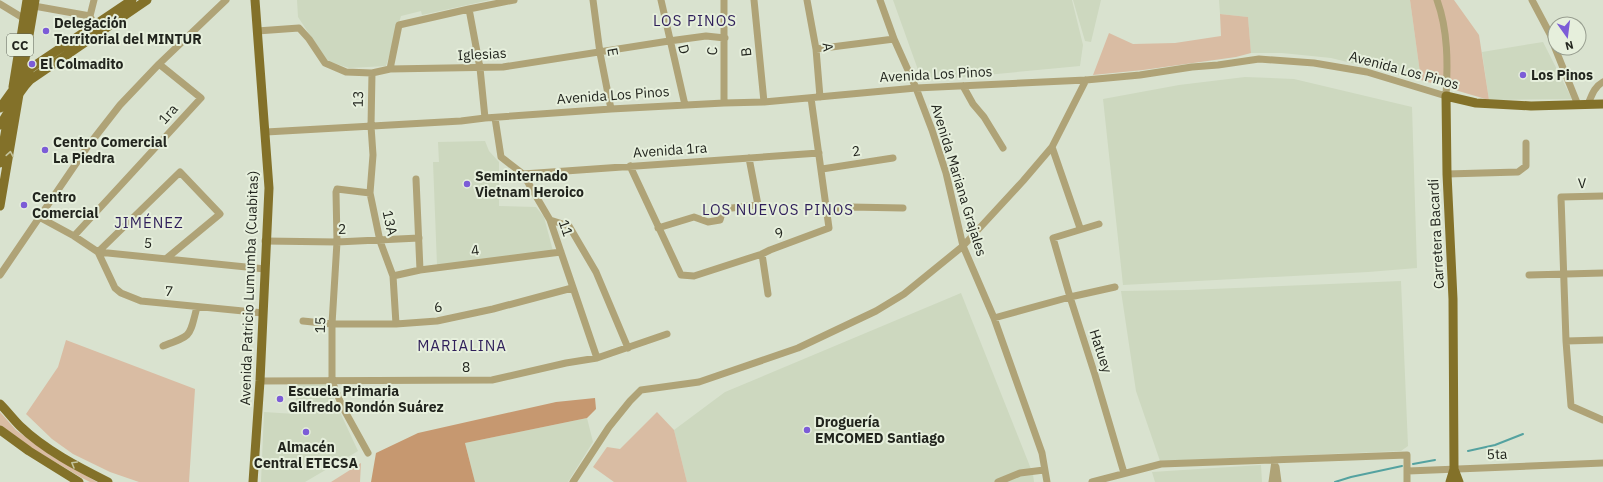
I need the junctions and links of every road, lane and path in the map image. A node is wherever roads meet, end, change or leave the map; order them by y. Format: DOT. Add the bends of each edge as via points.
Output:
graph roads {
  1 [pos="94,0"];
  2 [pos="132,0"];
  3 [pos="147,0"];
  4 [pos="226,0"];
  5 [pos="255,0"];
  6 [pos="514,0"];
  7 [pos="593,0"];
  8 [pos="661,0"];
  9 [pos="724,0"];
  10 [pos="754,0"];
  11 [pos="807,0"];
  12 [pos="880,0"];
  13 [pos="1437,0"];
  14 [pos="1532,0"];
  15 [pos="32,2"];
  16 [pos="0,4"];
  17 [pos="468,8"];
  18 [pos="90,16"];
  19 [pos="28,21"];
  20 [pos="94,25"];
  21 [pos="1547,28"];
  22 [pos="257,32"];
  23 [pos="725,38"];
  24 [pos="894,39"];
  25 [pos="669,41"];
  26 [pos="28,42"];
  27 [pos="816,49"];
  28 [pos="600,53"];
  29 [pos="1559,56"];
  30 [pos="42,61"];
  31 [pos="159,64"];
  32 [pos="480,68"];
  33 [pos="390,69"];
  34 [pos="372,73"];
  35 [pos="23,76"];
  36 [pos="1086,80"];
  37 [pos="1603,82"];
  38 [pos="963,86"];
  39 [pos="916,88"];
  40 [pos="16,93"];
  41 [pos="1446,96"];
  42 [pos="820,97"];
  43 [pos="811,98"];
  44 [pos="764,102"];
  45 [pos="724,103"];
  46 [pos="1588,104"];
  47 [pos="1603,104"];
  48 [pos="685,105"];
  49 [pos="1578,105"];
  50 [pos="0,108"];
  51 [pos="611,109"];
  52 [pos="8,114"];
  53 [pos="485,118"];
  54 [pos="495,118"];
  55 [pos="0,125"];
  56 [pos="371,126"];
  57 [pos="266,132"];
  58 [pos="1526,143"];
  59 [pos="1,147"];
  60 [pos="1052,147"];
  61 [pos="1003,148"];
  62 [pos="819,153"];
  63 [pos="749,158"];
  64 [pos="893,158"];
  65 [pos="0,163"];
  66 [pos="630,166"];
  67 [pos="822,169"];
  68 [pos="523,174"];
  69 [pos="1447,174"];
  70 [pos="416,179"];
  71 [pos="370,193"];
  72 [pos="1603,196"];
  73 [pos="0,206"];
  74 [pos="903,208"];
  75 [pos="828,212"];
  76 [pos="39,217"];
  77 [pos="550,220"];
  78 [pos="1099,224"];
  79 [pos="658,228"];
  80 [pos="1080,228"];
  81 [pos="74,236"];
  82 [pos="419,238"];
  83 [pos="265,241"];
  84 [pos="380,241"];
  85 [pos="337,242"];
  86 [pos="964,246"];
  87 [pos="98,252"];
  88 [pos="560,252"];
  89 [pos="762,254"];
  90 [pos="167,258"];
  91 [pos="265,269"];
  92 [pos="420,270"];
  93 [pos="1603,273"];
  94 [pos="0,275"];
  95 [pos="1529,275"];
  96 [pos="1564,275"];
  97 [pos="393,276"];
  98 [pos="1115,287"];
  99 [pos="572,288"];
  100 [pos="768,294"];
  101 [pos="1070,297"];
  102 [pos="197,306"];
  103 [pos="264,313"];
  104 [pos="994,318"];
  105 [pos="303,322"];
  106 [pos="332,324"];
  107 [pos="396,324"];
  108 [pos="667,334"];
  109 [pos="1603,340"];
  110 [pos="1566,341"];
  111 [pos="163,346"];
  112 [pos="628,348"];
  113 [pos="597,358"];
  114 [pos="260,381"];
  115 [pos="332,381"];
  116 [pos="0,404"];
  117 [pos="1603,420"];
  118 [pos="0,430"];
  119 [pos="368,453"];
  120 [pos="1275,461"];
  121 [pos="1603,463"];
  122 [pos="1454,469"];
  123 [pos="1044,470"];
  124 [pos="1408,471"];
  125 [pos="1124,473"];
  126 [pos="79,482"];
  127 [pos="108,482"];
  128 [pos="253,482"];
  129 [pos="573,482"];
  130 [pos="998,482"];
  131 [pos="1047,482"];
  132 [pos="1092,482"];
  133 [pos="1272,482"];
  134 [pos="1278,482"];
  135 [pos="1408,482"];
  136 [pos="1450,482"];
  137 [pos="1459,482"];
  1 -- 18 [label="street"];
  2 -- 20 [label="main road"];
  3 -- 40 [label="main road" via="30,80"];
  4 -- 31 [label="street"];
  5 -- 22 [label="main road, Avenida Patricio Lumumba (Cuabitas)"];
  6 -- 17 [label="street"];
  7 -- 28 [label="street, E"];
  8 -- 25 [label="street, D"];
  9 -- 23 [label="street, C"];
  10 -- 44 [label="street, B"];
  11 -- 27 [label="street, A"];
  12 -- 24 [label="street, Avenida Mariana Grajales"];
  13 -- 41 [label="street, Carretera Bacardí" via="1444,24 1448,67"];
  14 -- 21 [label="street"];
  15 -- 18 [label="street"];
  15 -- 19 [label="main road, CC"];
  16 -- 19 [label="street"];
  17 -- 32 [label="street"];
  17 -- 33 [label="street" via="399,25"];
  18 -- 20 [label="street"];
  19 -- 26 [label="main road, CC"];
  19 -- 40 [label="main road, CC"];
  20 -- 30 [label="main road"];
  22 -- 34 [label="street, Iglesias" via="299,28 325,63 346,72"];
  22 -- 57 [label="main road, Avenida Patricio Lumumba (Cuabitas)"];
  23 -- 25 [label="street, Iglesias" via="706,36"];
  23 -- 45 [label="street, C"];
  24 -- 27 [label="street"];
  24 -- 39 [label="street, Avenida Mariana Grajales"];
  25 -- 28 [label="street, Iglesias"];
  25 -- 48 [label="street, D"];
  26 -- 30 [label="main road" via="33,56"];
  26 -- 35 [label="main road, CC"];
  27 -- 42 [label="street, A"];
  28 -- 32 [label="street, Iglesias"];
  28 -- 51 [label="street, E"];
  29 -- 49 [label="street"];
  30 -- 35 [label="main road"];
  31 -- 76 [label="street" via="120,105"];
  31 -- 81 [label="street, 1ra" via="200,98"];
  32 -- 33 [label="street, Iglesias"];
  32 -- 53 [label="street"];
  33 -- 34 [label="street, Iglesias"];
  34 -- 56 [label="street, 13"];
  35 -- 40 [label="main road"];
  36 -- 38 [label="street, Avenida Los Pinos"];
  36 -- 41 [label="street, Avenida Los Pinos" via="1259,59 1314,63 1366,72"];
  36 -- 60 [label="street"];
  37 -- 46 [label="street" via="1592,93"];
  38 -- 39 [label="street, Avenida Los Pinos"];
  38 -- 61 [label="street"];
  39 -- 42 [label="street, Avenida Los Pinos"];
  39 -- 86 [label="street, Avenida Mariana Grajales" via="946,173"];
  40 -- 50 [label="main road"];
  40 -- 52 [label="main road, CC"];
  73 -- 40 [label="main road, CC, one-way"];
  41 -- 49 [label="main road, Avenida Los Pinos" via="1476,104"];
  41 -- 69 [label="main road, Carretera Bacardí"];
  42 -- 43 [label="street, Avenida Los Pinos"];
  43 -- 44 [label="street, Avenida Los Pinos"];
  43 -- 62 [label="street, 9"];
  44 -- 45 [label="street, Avenida Los Pinos"];
  45 -- 48 [label="street, Avenida Los Pinos"];
  46 -- 47 [label="main road, Avenida Los Pinos"];
  46 -- 49 [label="main road, Avenida Los Pinos"];
  48 -- 51 [label="street, Avenida Los Pinos"];
  51 -- 54 [label="street, Avenida Los Pinos"];
  52 -- 55 [label="main road"];
  52 -- 59 [label="main road, CC"];
  53 -- 54 [label="street, Avenida Los Pinos"];
  53 -- 56 [label="street, Avenida Los Pinos"];
  54 -- 68 [label="street, 11" via="501,157"];
  56 -- 57 [label="street, Avenida Los Pinos"];
  56 -- 71 [label="street, 13A" via="373,155"];
  57 -- 83 [label="main road, Avenida Patricio Lumumba (Cuabitas)" via="269,188"];
  58 -- 69 [label="street" via="1526,166 1518,172"];
  59 -- 65 [label="main road, CC"];
  60 -- 80 [label="street"];
  60 -- 86 [label="street"];
  62 -- 63 [label="street, Avenida 1ra"];
  62 -- 67 [label="street, 9"];
  63 -- 66 [label="street, Avenida 1ra"];
  63 -- 79 [label="street" via="758,205 723,210 720,220 708,222 694,216"];
  64 -- 67 [label="street, 2"];
  66 -- 68 [label="street, Avenida 1ra"];
  66 -- 79 [label="street"];
  67 -- 75 [label="street, 9"];
  68 -- 77 [label="street, 11"];
  69 -- 122 [label="main road, Carretera Bacardí" via="1453,299"];
  70 -- 82 [label="street"];
  71 -- 84 [label="street, 13A"];
  71 -- 85 [label="street, 15" via="337,189"];
  72 -- 96 [label="street, V" via="1561,197"];
  74 -- 75 [label="street" via="850,207"];
  75 -- 89 [label="street, 9" via="830,228"];
  76 -- 81 [label="street, 5"];
  76 -- 94 [label="street"];
  77 -- 88 [label="street, 11"];
  77 -- 112 [label="street" via="569,226 596,272"];
  78 -- 80 [label="street"];
  79 -- 89 [label="street, 9" via="681,275 694,276"];
  80 -- 101 [label="street, Hatuey" via="1052,238"];
  81 -- 87 [label="street, 5"];
  82 -- 84 [label="street, 2"];
  82 -- 92 [label="street"];
  83 -- 85 [label="street, 2"];
  83 -- 91 [label="main road, Avenida Patricio Lumumba (Cuabitas)"];
  84 -- 85 [label="street, 2"];
  84 -- 97 [label="street, 13A"];
  85 -- 106 [label="street, 15"];
  86 -- 104 [label="street, Avenida Mariana Grajales"];
  86 -- 129 [label="street" via="904,294 876,311 798,348 699,382 641,390 609,427"];
  87 -- 90 [label="street, 5"];
  87 -- 90 [label="street" via="180,172 220,214"];
  87 -- 102 [label="street, 7" via="114,288 121,293 141,301"];
  88 -- 92 [label="street, 4"];
  88 -- 99 [label="street, 11"];
  89 -- 100 [label="street"];
  90 -- 91 [label="street, 5"];
  91 -- 103 [label="main road, Avenida Patricio Lumumba (Cuabitas)"];
  92 -- 97 [label="street, 4"];
  93 -- 96 [label="street"];
  95 -- 96 [label="street"];
  96 -- 110 [label="street"];
  97 -- 107 [label="street, 13A"];
  98 -- 101 [label="street"];
  99 -- 107 [label="street, 6" via="437,321"];
  99 -- 113 [label="street, 11"];
  101 -- 104 [label="street"];
  101 -- 125 [label="street, Hatuey"];
  102 -- 103 [label="street, 7"];
  102 -- 111 [label="street" via="191,332 184,339"];
  103 -- 114 [label="main road, Avenida Patricio Lumumba (Cuabitas)"];
  104 -- 123 [label="street, Avenida Mariana Grajales" via="1042,452"];
  105 -- 106 [label="street, 6"];
  106 -- 107 [label="street, 6"];
  106 -- 115 [label="street, 15"];
  108 -- 112 [label="street, 8"];
  109 -- 110 [label="street"];
  110 -- 117 [label="street" via="1571,406"];
  112 -- 113 [label="street, 8"];
  113 -- 115 [label="street, 8" via="492,380"];
  114 -- 115 [label="street, 8"];
  114 -- 128 [label="main road, Avenida Patricio Lumumba (Cuabitas)"];
  115 -- 119 [label="street, 15" via="342,406"];
  127 -- 116 [label="main road, one-way" via="52,451 21,427"];
  118 -- 126 [label="main road"];
  120 -- 124 [label="street" via="1407,455"];
  120 -- 125 [label="street" via="1161,464"];
  120 -- 133 [label="street"];
  120 -- 134 [label="street"];
  121 -- 122 [label="street, 5ta"];
  122 -- 124 [label="street, 5ta"];
  122 -- 136 [label="main road, Carretera Bacardí"];
  122 -- 137 [label="main road, Carretera Bacardí"];
  123 -- 130 [label="street" via="1020,473"];
  123 -- 131 [label="street, Avenida Mariana Grajales"];
  124 -- 135 [label="street"];
  125 -- 132 [label="street"];
}
